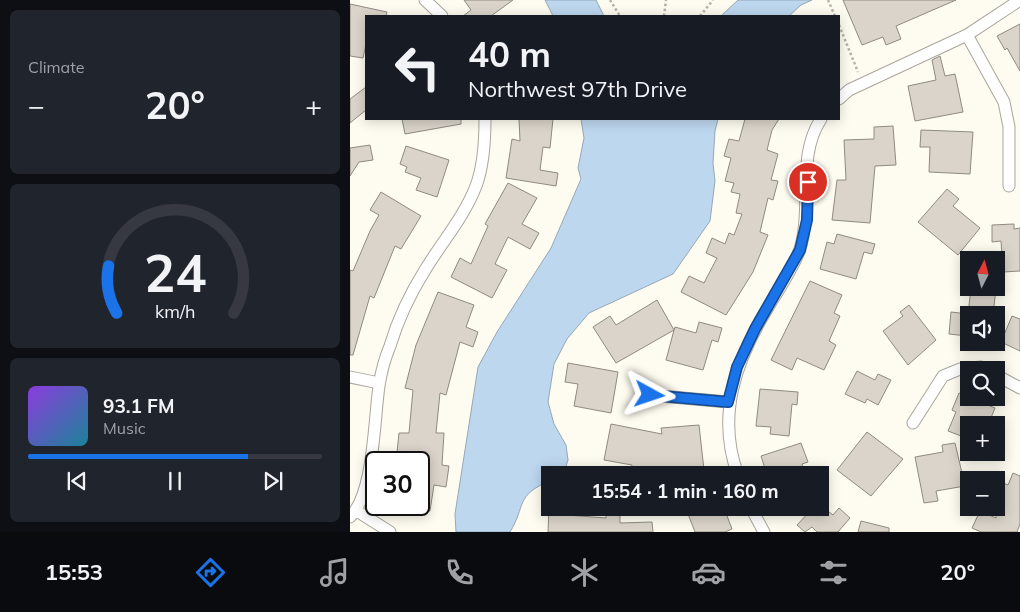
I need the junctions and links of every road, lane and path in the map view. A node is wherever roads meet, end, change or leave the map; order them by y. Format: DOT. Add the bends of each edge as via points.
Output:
graph roads {
  1 [pos="425,0"];
  2 [pos="610,0"];
  3 [pos="666,0"];
  4 [pos="713,0"];
  5 [pos="828,0"];
  6 [pos="1020,0"];
  7 [pos="441,15"];
  8 [pos="619,15"];
  9 [pos="664,15"];
  10 [pos="701,15"];
  11 [pos="835,15"];
  12 [pos="840,27"];
  13 [pos="967,35"];
  14 [pos="863,83"];
  15 [pos="840,97"];
  16 [pos="486,120"];
  17 [pos="820,120"];
  18 [pos="1009,186"];
  19 [pos="960,369"];
  20 [pos="350,377"];
  21 [pos="1005,380"];
  22 [pos="379,383"];
  23 [pos="1020,388"];
  24 [pos="650,395"];
  25 [pos="728,402"];
  26 [pos="913,423"];
  27 [pos="736,466"];
  28 [pos="353,514"];
  29 [pos="755,516"];
  30 [pos="390,532"];
  31 [pos="764,532"];
  1 -- 7 [label="street"];
  2 -- 8 [label="path"];
  3 -- 9 [label="path"];
  4 -- 10 [label="path"];
  5 -- 11 [label="path"];
  6 -- 13 [label="street"];
  12 -- 14 [label="path"];
  13 -- 14 [label="street"];
  13 -- 18 [label="street" via="1004,102 1009,127"];
  14 -- 15 [label="street"];
  16 -- 22 [label="street" via="477,185 459,222 404,306"];
  17 -- 25 [label="street" via="813,131 808,152 807,220 800,250 755,329 737,367"];
  19 -- 26 [label="street" via="943,376"];
  20 -- 22 [label="street"];
  21 -- 23 [label="street"];
  22 -- 28 [label="street" via="366,490"];
  24 -- 25 [label="street"];
  25 -- 27 [label="street" via="729,434"];
  28 -- 30 [label="street"];
  29 -- 31 [label="street"];
}
